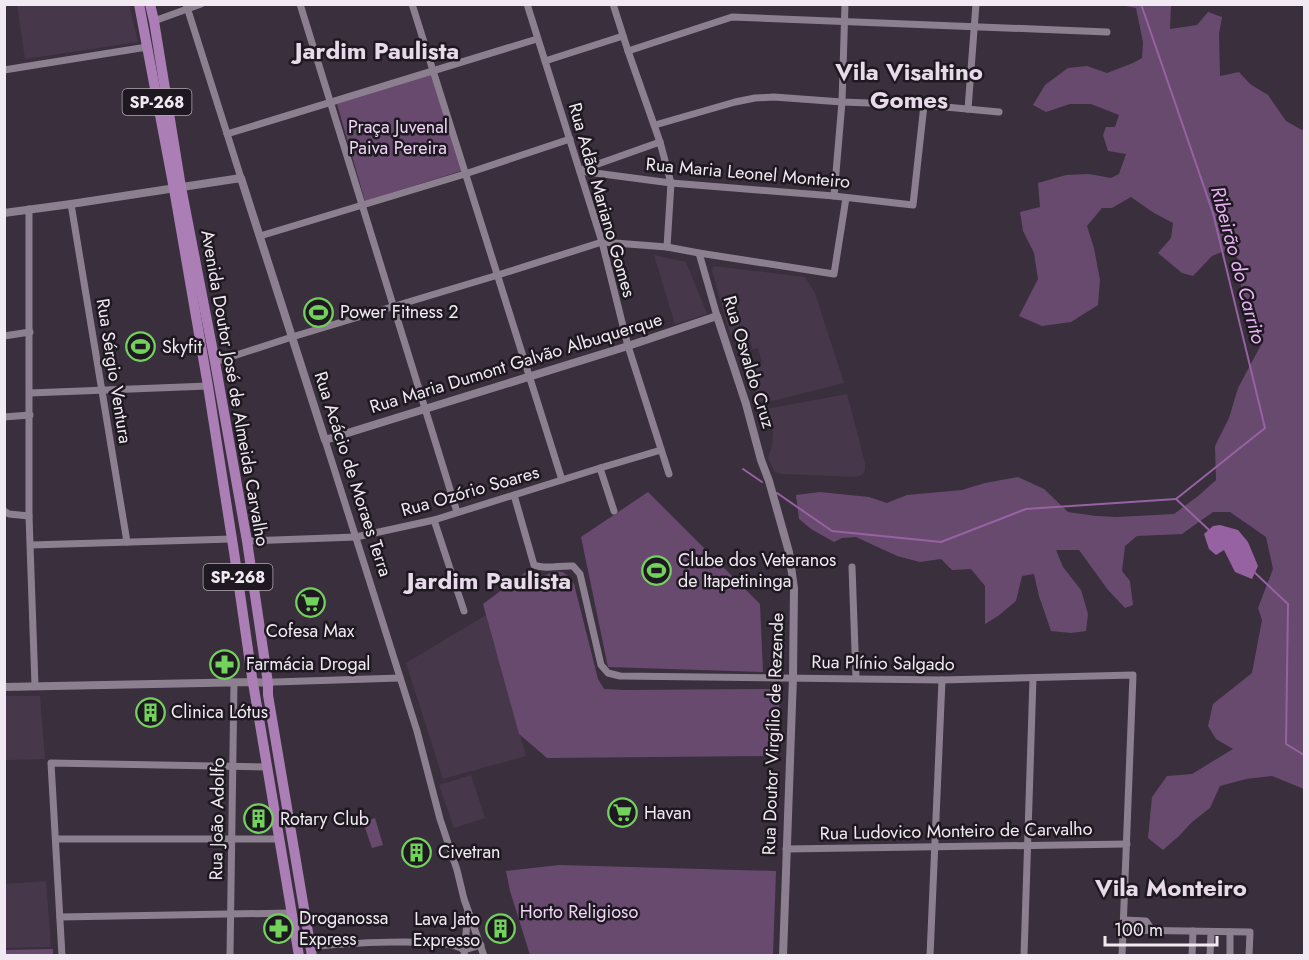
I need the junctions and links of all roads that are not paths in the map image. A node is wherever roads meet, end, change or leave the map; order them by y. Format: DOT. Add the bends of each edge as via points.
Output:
graph roads {
  1 [pos="139,4"];
  2 [pos="150,4"];
  3 [pos="201,4"];
  4 [pos="300,4"];
  5 [pos="412,4"];
  6 [pos="527,4"];
  7 [pos="613,4"];
  8 [pos="845,4"];
  9 [pos="976,4"];
  10 [pos="186,7"];
  11 [pos="154,21"];
  12 [pos="845,21"];
  13 [pos="974,27"];
  14 [pos="1107,32"];
  15 [pos="622,36"];
  16 [pos="537,39"];
  17 [pos="147,47"];
  18 [pos="628,51"];
  19 [pos="545,61"];
  20 [pos="4,70"];
  21 [pos="433,72"];
  22 [pos="331,102"];
  23 [pos="842,102"];
  24 [pos="924,105"];
  25 [pos="968,109"];
  26 [pos="999,112"];
  27 [pos="655,125"];
  28 [pos="227,134"];
  29 [pos="570,139"];
  30 [pos="660,142"];
  31 [pos="604,162"];
  32 [pos="580,171"];
  33 [pos="465,174"];
  34 [pos="606,174"];
  35 [pos="241,178"];
  36 [pos="671,183"];
  37 [pos="177,188"];
  38 [pos="834,196"];
  39 [pos="846,198"];
  40 [pos="71,204"];
  41 [pos="362,205"];
  42 [pos="29,209"];
  43 [pos="4,213"];
  44 [pos="260,236"];
  45 [pos="602,242"];
  46 [pos="667,247"];
  47 [pos="699,253"];
  48 [pos="498,276"];
  49 [pos="393,306"];
  50 [pos="717,316"];
  51 [pos="30,332"];
  52 [pos="4,336"];
  53 [pos="291,336"];
  54 [pos="628,346"];
  55 [pos="215,362"];
  56 [pos="530,377"];
  57 [pos="208,386"];
  58 [pos="102,390"];
  59 [pos="30,393"];
  60 [pos="425,409"];
  61 [pos="30,415"];
  62 [pos="4,417"];
  63 [pos="325,440"];
  64 [pos="661,450"];
  65 [pos="600,468"];
  66 [pos="669,474"];
  67 [pos="562,480"];
  68 [pos="769,481"];
  69 [pos="514,495"];
  70 [pos="4,511"];
  71 [pos="614,511"];
  72 [pos="457,513"];
  73 [pos="29,516"];
  74 [pos="434,520"];
  75 [pos="356,537"];
  76 [pos="232,539"];
  77 [pos="247,541"];
  78 [pos="127,542"];
  79 [pos="31,545"];
  80 [pos="852,567"];
  81 [pos="464,611"];
  82 [pos="793,677"];
  83 [pos="400,678"];
  84 [pos="856,678"];
  85 [pos="1033,678"];
  86 [pos="942,680"];
  87 [pos="234,682"];
  88 [pos="253,682"];
  89 [pos="268,683"];
  90 [pos="35,686"];
  91 [pos="4,687"];
  92 [pos="232,767"];
  93 [pos="267,767"];
  94 [pos="56,839"];
  95 [pos="231,839"];
  96 [pos="279,839"];
  97 [pos="1127,844"];
  98 [pos="1027,845"];
  99 [pos="934,847"];
  100 [pos="786,849"];
  101 [pos="468,909"];
  102 [pos="231,913"];
  103 [pos="291,913"];
  104 [pos="60,917"];
  105 [pos="1124,920"];
  106 [pos="1123,930"];
  107 [pos="1152,930"];
  108 [pos="1192,931"];
  109 [pos="1211,932"];
  110 [pos="1230,932"];
  111 [pos="480,945"];
  112 [pos="311,953"];
  113 [pos="464,953"];
  114 [pos="62,956"];
  115 [pos="230,956"];
  116 [pos="299,956"];
  117 [pos="484,956"];
  118 [pos="783,956"];
  119 [pos="930,956"];
  120 [pos="1023,956"];
  121 [pos="1122,956"];
  122 [pos="1192,956"];
  123 [pos="1210,956"];
  124 [pos="1230,956"];
  125 [pos="1249,956"];
  1 -- 17 [label="main road, Avenida Doutor José de Almeida Carvalho / SP-268"];
  2 -- 11 [label="main road, Avenida Doutor José de Almeida Carvalho / SP-268"];
  3 -- 10 [label="street"];
  4 -- 22 [label="street"];
  5 -- 21 [label="street"];
  6 -- 16 [label="street, Rua Adão Mariano Gomes"];
  7 -- 15 [label="street"];
  8 -- 12 [label="street"];
  9 -- 13 [label="street"];
  10 -- 11 [label="street"];
  10 -- 28 [label="street, Rua Acácio de Moraes Terra"];
  11 -- 37 [label="main road, Avenida Doutor José de Almeida Carvalho / SP-268"];
  12 -- 13 [label="street"];
  12 -- 18 [label="street" via="732,17"];
  12 -- 23 [label="street"];
  13 -- 14 [label="street"];
  13 -- 25 [label="street"];
  15 -- 18 [label="street"];
  15 -- 19 [label="street"];
  16 -- 19 [label="street, Rua Adão Mariano Gomes"];
  16 -- 21 [label="street"];
  17 -- 20 [label="street"];
  17 -- 37 [label="main road, Avenida Doutor José de Almeida Carvalho / SP-268"];
  18 -- 27 [label="street"];
  19 -- 29 [label="street, Rua Adão Mariano Gomes"];
  21 -- 22 [label="street"];
  21 -- 33 [label="street"];
  22 -- 28 [label="street"];
  22 -- 41 [label="street"];
  23 -- 24 [label="street"];
  23 -- 27 [label="street" via="755,98"];
  23 -- 38 [label="street"];
  24 -- 25 [label="street"];
  24 -- 39 [label="street, Rua Maria Leonel Monteiro" via="913,205"];
  25 -- 26 [label="street"];
  27 -- 30 [label="street"];
  28 -- 35 [label="street, Rua Acácio de Moraes Terra"];
  29 -- 32 [label="street, Rua Adão Mariano Gomes"];
  29 -- 33 [label="street"];
  30 -- 31 [label="street"];
  30 -- 36 [label="street"];
  31 -- 32 [label="street"];
  31 -- 34 [label="street"];
  32 -- 34 [label="street, Rua Maria Leonel Monteiro"];
  32 -- 45 [label="street, Rua Adão Mariano Gomes"];
  33 -- 41 [label="street"];
  33 -- 48 [label="street"];
  34 -- 36 [label="street, Rua Maria Leonel Monteiro"];
  35 -- 37 [label="street"];
  35 -- 44 [label="street, Rua Acácio de Moraes Terra"];
  36 -- 38 [label="street, Rua Maria Leonel Monteiro"];
  36 -- 46 [label="street"];
  37 -- 40 [label="street"];
  37 -- 55 [label="main road, Avenida Doutor José de Almeida Carvalho / SP-268"];
  37 -- 57 [label="main road, Avenida Doutor José de Almeida Carvalho / SP-268"];
  38 -- 39 [label="street, Rua Maria Leonel Monteiro"];
  39 -- 47 [label="street" via="834,274"];
  40 -- 42 [label="street"];
  40 -- 58 [label="street, Rua Sérgio Ventura"];
  41 -- 44 [label="street"];
  41 -- 49 [label="street"];
  42 -- 43 [label="street"];
  42 -- 51 [label="street"];
  44 -- 53 [label="street, Rua Acácio de Moraes Terra"];
  45 -- 46 [label="street"];
  45 -- 48 [label="street"];
  45 -- 54 [label="street, Rua Adão Mariano Gomes"];
  46 -- 47 [label="street"];
  47 -- 50 [label="street, Rua Osvaldo Cruz"];
  48 -- 49 [label="street"];
  48 -- 56 [label="street"];
  49 -- 53 [label="street"];
  49 -- 60 [label="street"];
  50 -- 54 [label="street, Rua Maria Dumont Galvão Albuquerque"];
  50 -- 68 [label="street, Rua Osvaldo Cruz"];
  51 -- 52 [label="street"];
  51 -- 59 [label="street"];
  53 -- 55 [label="street"];
  53 -- 63 [label="street, Rua Acácio de Moraes Terra"];
  54 -- 56 [label="street, Rua Maria Dumont Galvão Albuquerque"];
  54 -- 64 [label="street, Rua Adão Mariano Gomes"];
  55 -- 77 [label="main road, Avenida Doutor José de Almeida Carvalho / SP-268"];
  56 -- 60 [label="street, Rua Maria Dumont Galvão Albuquerque"];
  56 -- 67 [label="street"];
  57 -- 58 [label="street"];
  57 -- 76 [label="main road, Avenida Doutor José de Almeida Carvalho / SP-268"];
  58 -- 59 [label="street"];
  58 -- 78 [label="street, Rua Sérgio Ventura"];
  59 -- 61 [label="street"];
  60 -- 63 [label="street, Rua Maria Dumont Galvão Albuquerque"];
  60 -- 72 [label="street"];
  61 -- 62 [label="street"];
  61 -- 73 [label="street"];
  63 -- 75 [label="street, Rua Acácio de Moraes Terra"];
  64 -- 65 [label="street, Rua Ozório Soares"];
  64 -- 66 [label="street, Rua Adão Mariano Gomes"];
  65 -- 67 [label="street, Rua Ozório Soares"];
  65 -- 71 [label="street"];
  67 -- 69 [label="street, Rua Ozório Soares"];
  68 -- 82 [label="street, Rua Doutor Virgílio de Rezende" via="789,552 794,588"];
  69 -- 72 [label="street, Rua Ozório Soares"];
  69 -- 82 [label="street, Rua Plínio Salgado" via="534,565 573,566 580,574 601,665 608,673"];
  70 -- 73 [label="street"];
  72 -- 74 [label="street, Rua Ozório Soares"];
  73 -- 79 [label="street"];
  74 -- 75 [label="street, Rua Ozório Soares"];
  74 -- 81 [label="street"];
  75 -- 77 [label="street, Rua Ozório Soares"];
  75 -- 83 [label="street, Rua Acácio de Moraes Terra"];
  76 -- 78 [label="street"];
  76 -- 88 [label="main road, Avenida Doutor José de Almeida Carvalho / SP-268"];
  77 -- 89 [label="main road, Avenida Doutor José de Almeida Carvalho / SP-268"];
  78 -- 79 [label="street"];
  79 -- 90 [label="street"];
  80 -- 84 [label="street"];
  82 -- 84 [label="street, Rua Plínio Salgado"];
  82 -- 100 [label="street, Rua Doutor Virgílio de Rezende"];
  83 -- 89 [label="street"];
  83 -- 101 [label="street, Rua Acácio de Moraes Terra"];
  84 -- 86 [label="street, Rua Plínio Salgado"];
  85 -- 86 [label="street, Rua Plínio Salgado"];
  85 -- 97 [label="street, Rua Plínio Salgado" via="1133,675"];
  85 -- 98 [label="street"];
  86 -- 99 [label="street"];
  87 -- 88 [label="street"];
  87 -- 90 [label="street"];
  87 -- 92 [label="street, Rua João Adolfo"];
  88 -- 89 [label="street"];
  88 -- 93 [label="main road, Avenida Doutor José de Almeida Carvalho / SP-268"];
  89 -- 112 [label="main road, Avenida Doutor José de Almeida Carvalho / SP-268"];
  90 -- 91 [label="street"];
  92 -- 93 [label="street"];
  92 -- 94 [label="street" via="51,763"];
  92 -- 95 [label="street, Rua João Adolfo"];
  93 -- 96 [label="main road, Avenida Doutor José de Almeida Carvalho / SP-268"];
  94 -- 95 [label="street"];
  94 -- 104 [label="street"];
  95 -- 96 [label="street"];
  95 -- 102 [label="street, Rua João Adolfo"];
  96 -- 103 [label="main road, Avenida Doutor José de Almeida Carvalho / SP-268"];
  97 -- 98 [label="street, Rua Ludovico Monteiro de Carvalho"];
  97 -- 105 [label="street"];
  98 -- 99 [label="street, Rua Ludovico Monteiro de Carvalho"];
  98 -- 120 [label="street"];
  99 -- 100 [label="street, Rua Ludovico Monteiro de Carvalho"];
  99 -- 119 [label="street"];
  100 -- 118 [label="street, Rua Doutor Virgílio de Rezende"];
  101 -- 111 [label="street, Rua Acácio de Moraes Terra"];
  101 -- 113 [label="street"];
  102 -- 103 [label="street"];
  102 -- 104 [label="street"];
  102 -- 115 [label="street, Rua João Adolfo"];
  103 -- 116 [label="main road, Avenida Doutor José de Almeida Carvalho / SP-268"];
  104 -- 114 [label="street"];
  105 -- 106 [label="street"];
  105 -- 107 [label="street" via="1146,921"];
  106 -- 107 [label="street"];
  106 -- 121 [label="street"];
  107 -- 108 [label="street"];
  108 -- 109 [label="street"];
  108 -- 122 [label="street"];
  109 -- 110 [label="street"];
  109 -- 123 [label="street"];
  110 -- 124 [label="street"];
  110 -- 125 [label="street" via="1250,933"];
  111 -- 113 [label="street"];
  111 -- 117 [label="street, Rua Acácio de Moraes Terra"];
  112 -- 113 [label="street" via="328,945 419,942 454,945"];
}
